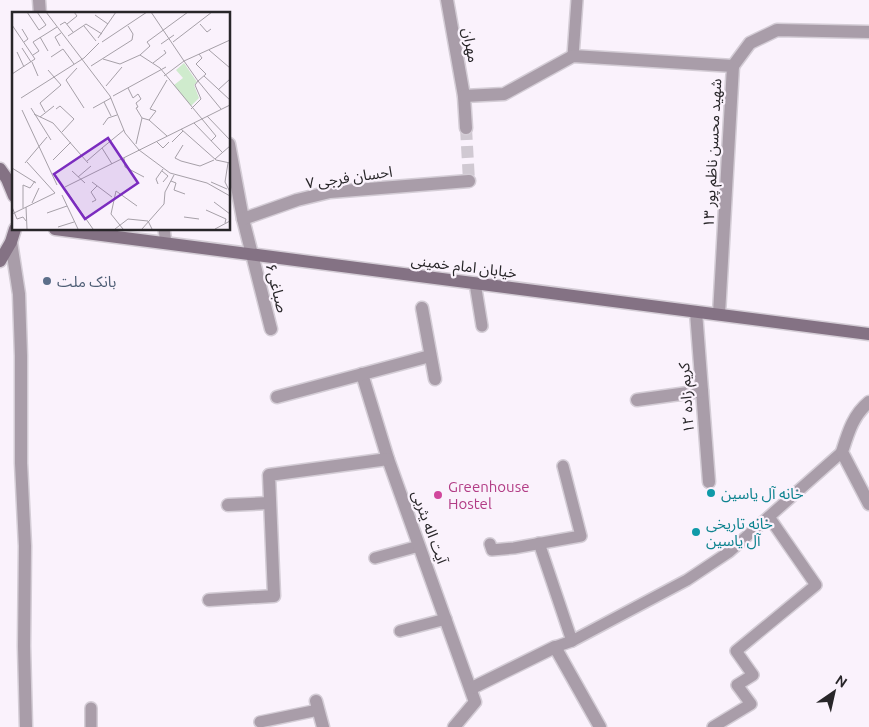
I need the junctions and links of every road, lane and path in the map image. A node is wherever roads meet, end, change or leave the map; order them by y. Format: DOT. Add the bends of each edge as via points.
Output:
graph roads {
  1 [pos="447,0"];
  2 [pos="577,0"];
  3 [pos="869,32"];
  4 [pos="573,56"];
  5 [pos="734,66"];
  6 [pos="464,96"];
  7 [pos="466,128"];
  8 [pos="230,149"];
  9 [pos="0,169"];
  10 [pos="468,180"];
  11 [pos="12,190"];
  12 [pos="243,219"];
  13 [pos="15,230"];
  14 [pos="63,230"];
  15 [pos="164,230"];
  16 [pos="11,242"];
  17 [pos="166,243"];
  18 [pos="252,254"];
  19 [pos="0,261"];
  20 [pos="475,283"];
  21 [pos="422,308"];
  22 [pos="696,312"];
  23 [pos="719,314"];
  24 [pos="482,326"];
  25 [pos="271,329"];
  26 [pos="869,334"];
  27 [pos="430,356"];
  28 [pos="362,374"];
  29 [pos="435,379"];
  30 [pos="702,391"];
  31 [pos="277,397"];
  32 [pos="637,400"];
  33 [pos="869,402"];
  34 [pos="842,452"];
  35 [pos="388,459"];
  36 [pos="563,466"];
  37 [pos="709,482"];
  38 [pos="269,503"];
  39 [pos="869,504"];
  40 [pos="228,506"];
  41 [pos="769,517"];
  42 [pos="539,543"];
  43 [pos="490,544"];
  44 [pos="419,546"];
  45 [pos="375,558"];
  46 [pos="209,600"];
  47 [pos="446,619"];
  48 [pos="400,631"];
  49 [pos="572,640"];
  50 [pos="555,648"];
  51 [pos="472,688"];
  52 [pos="317,706"];
  53 [pos="91,708"];
  54 [pos="260,722"];
  55 [pos="26,727"];
  56 [pos="91,727"];
  57 [pos="323,727"];
  58 [pos="454,727"];
  59 [pos="600,727"];
  60 [pos="713,727"];
  1 -- 6 [label="street, مهران"];
  2 -- 4 [label="lane"];
  3 -- 5 [label="street" via="777,30 750,42"];
  4 -- 5 [label="street, شهید محسن ناظم پور ۱۳"];
  4 -- 6 [label="street" via="504,94"];
  5 -- 23 [label="street, شهید محسن ناظم پور ۱۳"];
  6 -- 7 [label="street, مهران"];
  8 -- 12 [label="street"];
  9 -- 11 [label="main road"];
  10 -- 12 [label="street, احسان فرجی ۷" via="330,192"];
  12 -- 18 [label="street"];
  13 -- 16 [label="main road"];
  14 -- 17 [label="main road, خیابان امام خمینی"];
  15 -- 17 [label="lane"];
  16 -- 19 [label="main road"];
  16 -- 55 [label="street" via="19,294"];
  17 -- 18 [label="main road, خیابان امام خمینی"];
  18 -- 20 [label="main road, خیابان امام خمینی"];
  18 -- 25 [label="street, صباغی۶"];
  20 -- 22 [label="main road, خیابان امام خمینی"];
  20 -- 24 [label="lane"];
  21 -- 27 [label="street"];
  22 -- 23 [label="main road, خیابان امام خمینی"];
  22 -- 30 [label="street, کریم زاده ۱۲"];
  23 -- 26 [label="main road, خیابان امام خمینی"];
  27 -- 28 [label="street"];
  27 -- 29 [label="street"];
  28 -- 31 [label="street"];
  28 -- 35 [label="street, آیت اله یثربی"];
  30 -- 32 [label="street"];
  30 -- 37 [label="street, کریم زاده ۱۲"];
  33 -- 34 [label="street" via="849,429"];
  34 -- 39 [label="street"];
  34 -- 41 [label="lane"];
  35 -- 38 [label="street" via="269,475"];
  35 -- 44 [label="street, آیت اله یثربی"];
  36 -- 42 [label="lane" via="581,536"];
  38 -- 40 [label="street"];
  38 -- 46 [label="street" via="274,596"];
  41 -- 49 [label="lane" via="729,552 687,580"];
  41 -- 60 [label="lane" via="816,585 736,651 753,675 737,685 757,707"];
  42 -- 43 [label="lane" via="492,550"];
  42 -- 49 [label="lane"];
  44 -- 45 [label="lane"];
  44 -- 47 [label="street, آیت اله یثربی"];
  47 -- 48 [label="lane"];
  47 -- 51 [label="street, آیت اله یثربی"];
  49 -- 50 [label="lane"];
  50 -- 51 [label="street"];
  50 -- 59 [label="street"];
  51 -- 58 [label="street" via="475,702"];
  52 -- 54 [label="lane"];
  52 -- 57 [label="street"];
  53 -- 56 [label="lane"];
}
